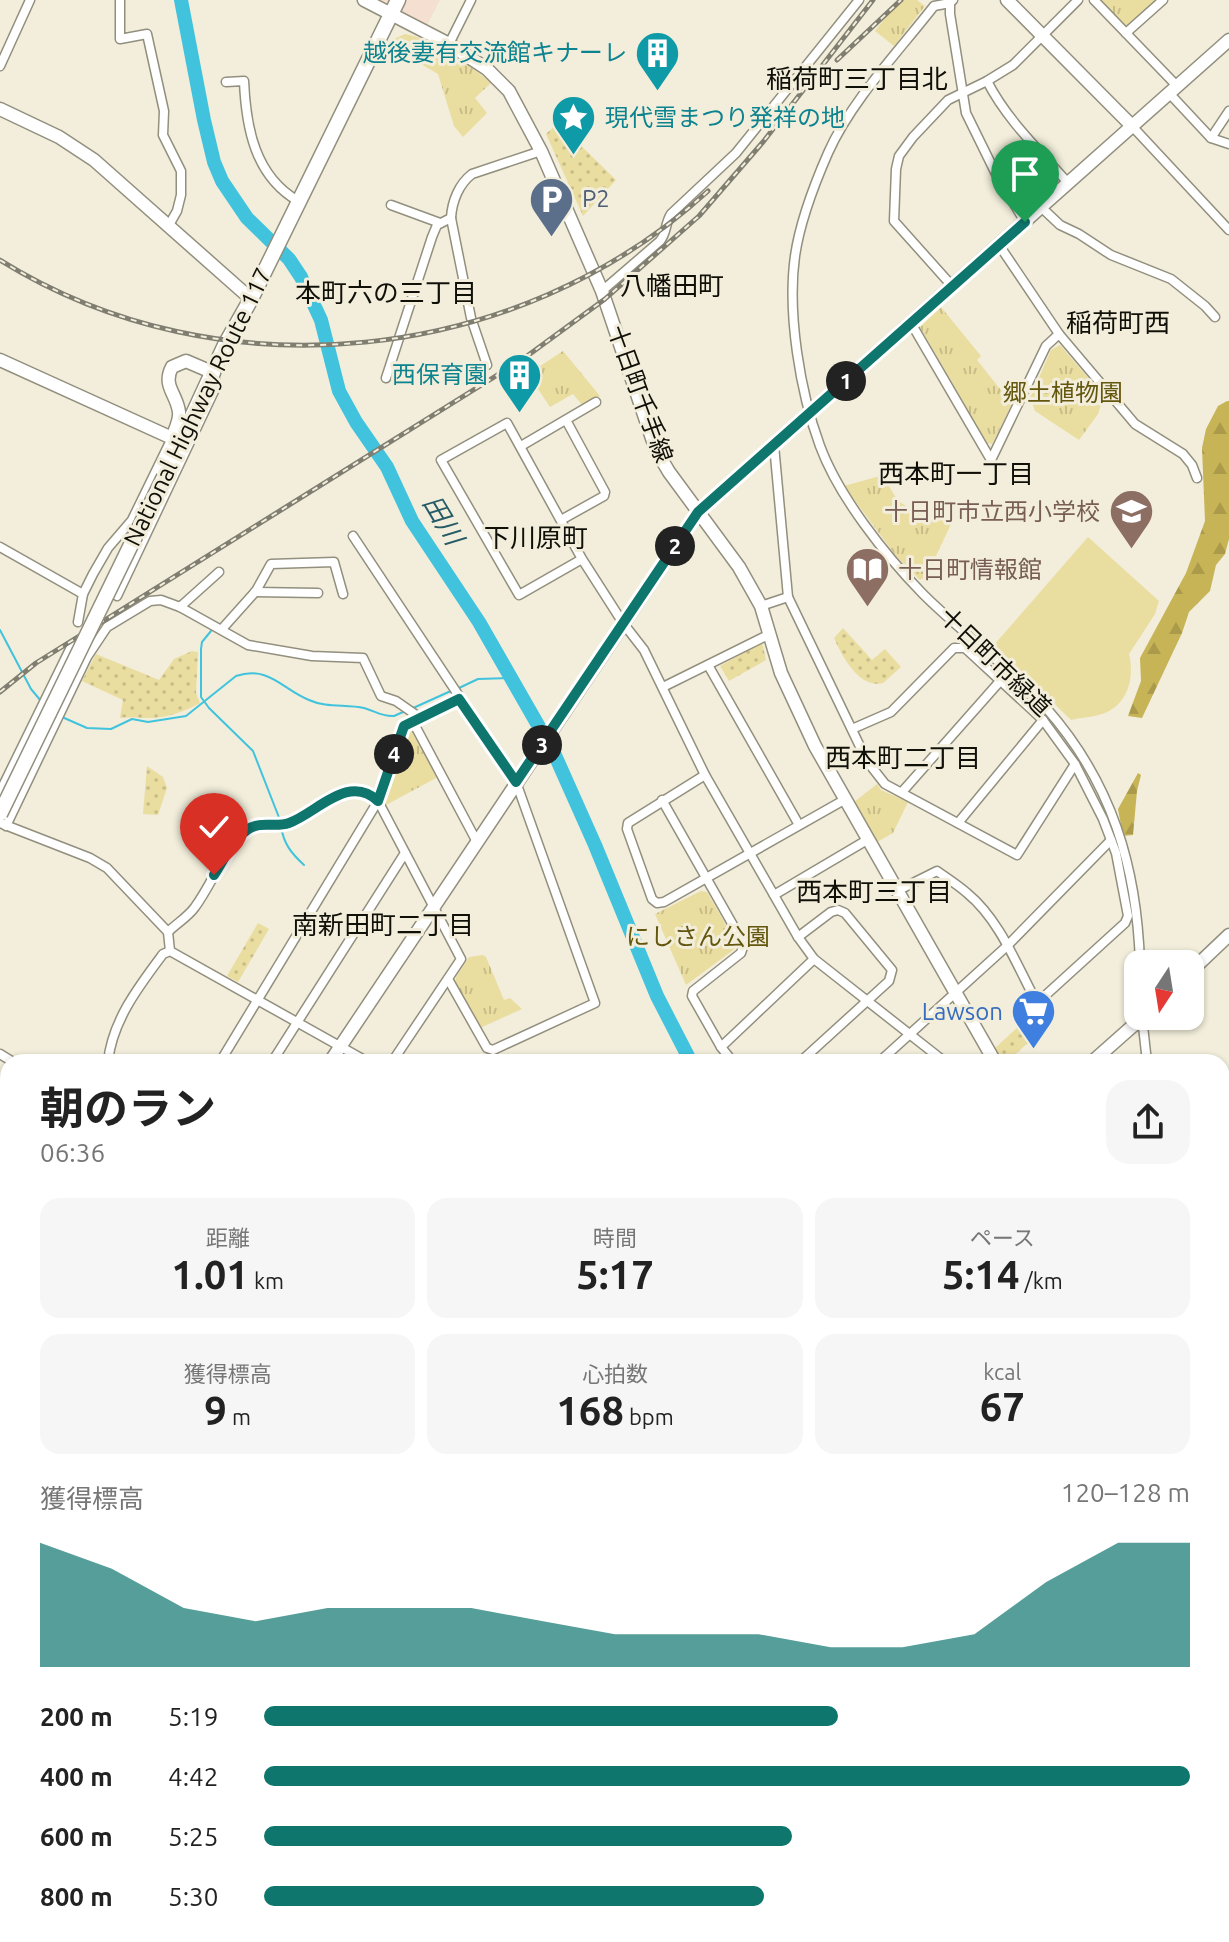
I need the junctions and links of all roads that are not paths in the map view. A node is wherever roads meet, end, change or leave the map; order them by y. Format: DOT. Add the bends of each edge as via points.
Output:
graph roads {
  1 [pos="30,0"];
  2 [pos="120,0"];
  3 [pos="364,0"];
  4 [pos="471,0"];
  5 [pos="858,0"];
  6 [pos="1007,0"];
  7 [pos="1078,0"];
  8 [pos="1094,0"];
  9 [pos="1163,0"];
  10 [pos="952,2"];
  11 [pos="394,7"];
  12 [pos="1126,33"];
  13 [pos="1042,36"];
  14 [pos="1229,40"];
  15 [pos="449,44"];
  16 [pos="0,66"];
  17 [pos="987,81"];
  18 [pos="226,82"];
  19 [pos="1173,89"];
  20 [pos="964,93"];
  21 [pos="0,109"];
  22 [pos="1229,111"];
  23 [pos="1131,125"];
  24 [pos="1211,138"];
  25 [pos="1229,144"];
  26 [pos="541,151"];
  27 [pos="1068,183"];
  28 [pos="298,201"];
  29 [pos="391,205"];
  30 [pos="1041,207"];
  31 [pos="451,218"];
  32 [pos="1025,222"];
  33 [pos="440,223"];
  34 [pos="169,225"];
  35 [pos="1229,230"];
  36 [pos="999,245"];
  37 [pos="953,287"];
  38 [pos="602,291"];
  39 [pos="251,299"];
  40 [pos="1215,317"];
  41 [pos="911,323"];
  42 [pos="1059,334"];
  43 [pos="0,360"];
  44 [pos="487,365"];
  45 [pos="214,373"];
  46 [pos="386,378"];
  47 [pos="596,402"];
  48 [pos="811,413"];
  49 [pos="566,420"];
  50 [pos="172,438"];
  51 [pos="774,445"];
  52 [pos="521,446"];
  53 [pos="1197,478"];
  54 [pos="698,512"];
  55 [pos="561,520"];
  56 [pos="353,536"];
  57 [pos="0,548"];
  58 [pos="582,559"];
  59 [pos="97,568"];
  60 [pos="219,572"];
  61 [pos="124,581"];
  62 [pos="255,592"];
  63 [pos="318,593"];
  64 [pos="83,594"];
  65 [pos="343,594"];
  66 [pos="117,596"];
  67 [pos="788,597"];
  68 [pos="761,606"];
  69 [pos="180,607"];
  70 [pos="78,622"];
  71 [pos="623,623"];
  72 [pos="222,629"];
  73 [pos="770,634"];
  74 [pos="72,645"];
  75 [pos="708,665"];
  76 [pos="1001,680"];
  77 [pos="53,683"];
  78 [pos="663,687"];
  79 [pos="71,691"];
  80 [pos="459,699"];
  81 [pos="415,717"];
  82 [pos="1043,720"];
  83 [pos="852,729"];
  84 [pos="1075,764"];
  85 [pos="705,775"];
  86 [pos="516,782"];
  87 [pos="0,792"];
  88 [pos="902,792"];
  89 [pos="662,800"];
  90 [pos="844,800"];
  91 [pos="378,801"];
  92 [pos="2,821"];
  93 [pos="958,823"];
  94 [pos="799,825"];
  95 [pos="867,840"];
  96 [pos="1111,840"];
  97 [pos="477,842"];
  98 [pos="405,853"];
  99 [pos="750,853"];
  100 [pos="706,878"];
  101 [pos="897,891"];
  102 [pos="774,895"];
  103 [pos="434,907"];
  104 [pos="168,932"];
  105 [pos="1229,935"];
  106 [pos="798,937"];
  107 [pos="1007,946"];
  108 [pos="1139,950"];
  109 [pos="170,951"];
  110 [pos="814,959"];
  111 [pos="1204,959"];
  112 [pos="448,979"];
  113 [pos="955,992"];
  114 [pos="258,999"];
  115 [pos="867,999"];
  116 [pos="298,1022"];
  117 [pos="1128,1030"];
  118 [pos="1144,1030"];
  119 [pos="910,1033"];
  120 [pos="340,1046"];
  121 [pos="721,1047"];
  122 [pos="110,1054"];
  123 [pos="225,1054"];
  124 [pos="277,1054"];
  125 [pos="335,1054"];
  126 [pos="354,1054"];
  127 [pos="397,1054"];
  128 [pos="727,1054"];
  129 [pos="809,1054"];
  130 [pos="888,1054"];
  131 [pos="935,1054"];
  132 [pos="990,1054"];
  133 [pos="1101,1054"];
  134 [pos="1146,1054"];
  1 -- 16 [label="street"];
  2 -- 34 [label="street" via="120,39 147,34 164,111 163,135 181,171 179,203"];
  3 -- 11 [label="street, 十日町千手線"];
  4 -- 15 [label="street"];
  5 -- 38 [label="street" via="736,153 671,214 665,236"];
  6 -- 13 [label="street"];
  7 -- 13 [label="street"];
  8 -- 12 [label="street"];
  9 -- 12 [label="street"];
  10 -- 20 [label="street"];
  10 -- 48 [label="street, 十日町市緑道" via="934,6 850,117 829,151 808,206 795,256 792,307"];
  11 -- 15 [label="street, 十日町千手線"];
  11 -- 28 [label="highway, National Highway Route 117"];
  12 -- 19 [label="street"];
  13 -- 17 [label="street" via="1013,65"];
  13 -- 23 [label="street"];
  14 -- 19 [label="street"];
  15 -- 26 [label="street, 十日町千手線" via="509,91"];
  17 -- 20 [label="street"];
  17 -- 27 [label="street" via="1013,122"];
  18 -- 28 [label="street" via="244,81 246,116 262,167"];
  19 -- 23 [label="street"];
  19 -- 24 [label="street"];
  20 -- 32 [label="street" via="966,113 980,144"];
  20 -- 37 [label="street" via="948,100 913,137 896,169 894,221"];
  21 -- 34 [label="street" via="94,160"];
  22 -- 24 [label="street"];
  23 -- 27 [label="street"];
  23 -- 35 [label="street"];
  24 -- 25 [label="street"];
  26 -- 31 [label="street" via="468,177"];
  26 -- 38 [label="street, 十日町千手線"];
  27 -- 30 [label="street"];
  28 -- 39 [label="highway, National Highway Route 117"];
  29 -- 33 [label="street"];
  30 -- 32 [label="street"];
  30 -- 40 [label="street" via="1060,225 1111,255 1171,279"];
  31 -- 33 [label="street"];
  31 -- 44 [label="street" via="471,318"];
  32 -- 36 [label="street"];
  33 -- 46 [label="street"];
  34 -- 39 [label="street"];
  36 -- 37 [label="street"];
  36 -- 42 [label="street"];
  37 -- 41 [label="street"];
  38 -- 54 [label="street, 十日町千手線" via="656,450"];
  39 -- 45 [label="highway, National Highway Route 117"];
  41 -- 42 [label="street" via="991,460 1046,346"];
  41 -- 48 [label="street"];
  42 -- 53 [label="street" via="1135,424 1183,454"];
  43 -- 50 [label="street"];
  45 -- 50 [label="street" via="186,361 172,367 167,384 179,410"];
  45 -- 61 [label="street" via="216,387"];
  45 -- 92 [label="highway, National Highway Route 117, bridge"];
  47 -- 49 [label="street"];
  48 -- 51 [label="street"];
  48 -- 108 [label="street, 十日町市緑道" via="836,480 873,534 922,593 1046,708 1077,747 1113,813 1129,861"];
  49 -- 52 [label="street"];
  49 -- 55 [label="street" via="605,492"];
  50 -- 59 [label="street" via="132,520"];
  51 -- 54 [label="street"];
  51 -- 67 [label="street"];
  52 -- 55 [label="street"];
  52 -- 58 [label="street" via="507,423 441,460 519,595"];
  54 -- 68 [label="street, 十日町千手線"];
  54 -- 71 [label="street"];
  55 -- 58 [label="street"];
  56 -- 80 [label="street"];
  57 -- 64 [label="street"];
  58 -- 71 [label="street"];
  59 -- 61 [label="street"];
  59 -- 64 [label="street"];
  60 -- 69 [label="street"];
  61 -- 66 [label="street"];
  62 -- 63 [label="street"];
  62 -- 65 [label="street" via="271,564 334,562"];
  62 -- 72 [label="street"];
  64 -- 70 [label="street"];
  67 -- 68 [label="street"];
  67 -- 83 [label="street"];
  68 -- 73 [label="street, 十日町千手線"];
  69 -- 72 [label="street"];
  69 -- 79 [label="street" via="150,601 107,627"];
  71 -- 78 [label="street"];
  71 -- 86 [label="street"];
  72 -- 81 [label="street" via="248,645 363,658 381,696"];
  73 -- 75 [label="street"];
  73 -- 90 [label="street, 十日町千手線" via="797,710"];
  74 -- 77 [label="street"];
  75 -- 78 [label="street"];
  75 -- 94 [label="street"];
  76 -- 82 [label="street"];
  76 -- 83 [label="street" via="965,648 954,648 891,712"];
  76 -- 88 [label="street"];
  77 -- 79 [label="street"];
  77 -- 87 [label="street"];
  78 -- 85 [label="street"];
  79 -- 92 [label="street"];
  80 -- 81 [label="street"];
  80 -- 86 [label="street"];
  81 -- 91 [label="street" via="404,726"];
  81 -- 97 [label="street"];
  82 -- 84 [label="street"];
  82 -- 93 [label="street"];
  83 -- 88 [label="street" via="885,784"];
  84 -- 93 [label="street" via="1017,855"];
  84 -- 96 [label="street"];
  85 -- 89 [label="street"];
  85 -- 99 [label="street"];
  86 -- 97 [label="street"];
  86 -- 112 [label="street" via="595,1003 493,1050"];
  88 -- 93 [label="street"];
  89 -- 100 [label="street"];
  89 -- 100 [label="street" via="632,818 627,829 652,899 664,902"];
  90 -- 94 [label="street"];
  90 -- 95 [label="street, 十日町千手線"];
  91 -- 98 [label="street"];
  91 -- 104 [label="street" via="362,792 342,793 289,823 252,827 231,846 192,911"];
  91 -- 114 [label="street"];
  92 -- 104 [label="street" via="107,868"];
  94 -- 99 [label="street"];
  95 -- 101 [label="street, 十日町千手線"];
  95 -- 102 [label="street"];
  96 -- 107 [label="street"];
  96 -- 107 [label="street" via="1128,916 1125,923 1037,1003"];
  97 -- 103 [label="street"];
  98 -- 103 [label="street"];
  98 -- 116 [label="street"];
  99 -- 100 [label="street"];
  99 -- 102 [label="street"];
  100 -- 121 [label="street" via="743,947 693,991"];
  101 -- 107 [label="street" via="937,871 968,893"];
  101 -- 113 [label="street, 十日町千手線"];
  102 -- 106 [label="street"];
  103 -- 112 [label="street" via="461,959"];
  103 -- 120 [label="street"];
  104 -- 109 [label="street"];
  105 -- 111 [label="street"];
  106 -- 110 [label="street"];
  106 -- 115 [label="street" via="831,912 845,913 892,970 889,981"];
  107 -- 113 [label="street"];
  109 -- 114 [label="street"];
  109 -- 122 [label="street" via="129,1002"];
  110 -- 115 [label="street"];
  110 -- 121 [label="street"];
  112 -- 127 [label="street"];
  113 -- 119 [label="street"];
  113 -- 132 [label="street, 十日町千手線"];
  114 -- 116 [label="street"];
  114 -- 123 [label="street"];
  115 -- 119 [label="street"];
  115 -- 129 [label="street"];
  116 -- 120 [label="street"];
  116 -- 124 [label="street"];
  117 -- 133 [label="street"];
  118 -- 134 [label="street"];
  119 -- 130 [label="street"];
  119 -- 131 [label="street"];
  120 -- 125 [label="street"];
  120 -- 126 [label="street"];
  121 -- 128 [label="street"];
}
